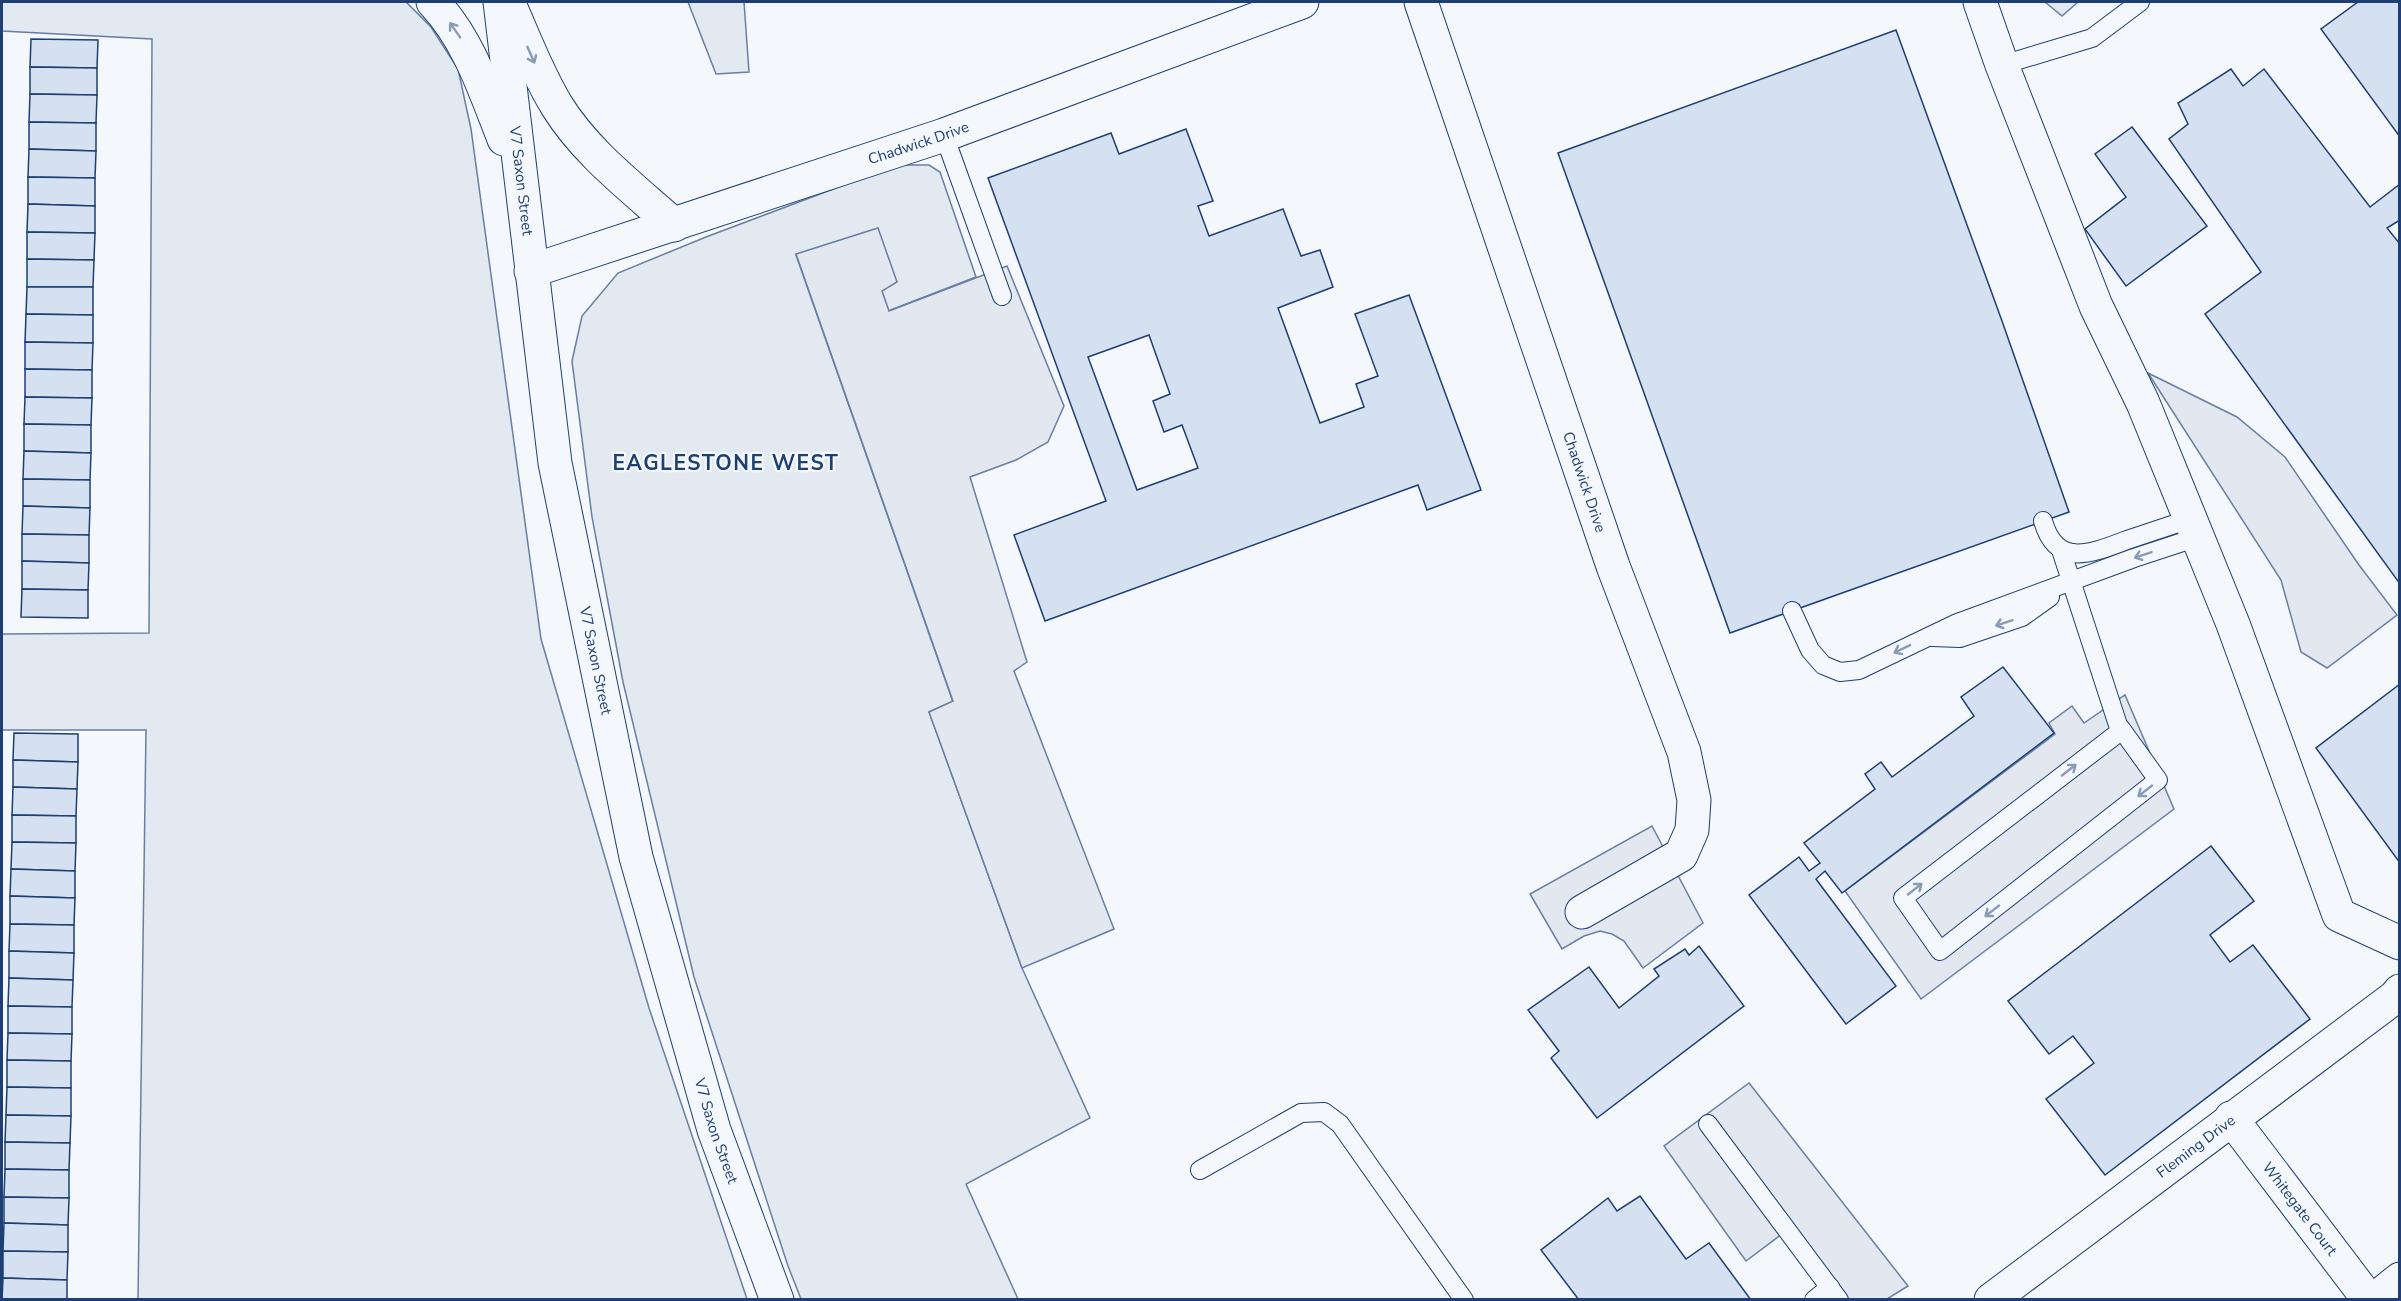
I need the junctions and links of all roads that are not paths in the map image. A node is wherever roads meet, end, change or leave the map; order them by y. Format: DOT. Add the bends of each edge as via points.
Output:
graph roads {
  1 [pos="433,2"];
  2 [pos="500,2"];
  3 [pos="508,2"];
  4 [pos="1302,2"];
  5 [pos="1421,2"];
  6 [pos="1980,2"];
  7 [pos="2140,2"];
  8 [pos="2002,65"];
  9 [pos="944,135"];
  10 [pos="520,179"];
  11 [pos="674,225"];
  12 [pos="531,272"];
  13 [pos="1002,296"];
  14 [pos="2043,521"];
  15 [pos="2194,528"];
  16 [pos="2061,550"];
  17 [pos="2072,582"];
  18 [pos="1792,611"];
  19 [pos="2122,730"];
  20 [pos="1582,912"];
  21 [pos="2400,943"];
  22 [pos="2400,991"];
  23 [pos="2231,1118"];
  24 [pos="1708,1124"];
  25 [pos="1200,1170"];
  26 [pos="2400,1279"];
  27 [pos="1835,1293"];
  28 [pos="777,1299"];
  29 [pos="1464,1299"];
  30 [pos="1814,1299"];
  31 [pos="1990,1299"];
  32 [pos="2369,1299"];
  33 [pos="2374,1299"];
  10 -- 1 [label="street, one-way" via="458,33"];
  2 -- 10 [label="street, V7 Saxon Street"];
  3 -- 11 [label="street, one-way" via="558,108 592,149"];
  4 -- 9 [label="street, Chadwick Drive"];
  5 -- 20 [label="street, Chadwick Drive" via="1610,556 1684,752 1694,800 1692,830 1681,855"];
  6 -- 8 [label="street"];
  7 -- 8 [label="lane" via="2092,39"];
  8 -- 15 [label="street" via="2096,306 2143,403"];
  9 -- 11 [label="street, Chadwick Drive"];
  9 -- 13 [label="lane"];
  10 -- 12 [label="street, V7 Saxon Street"];
  11 -- 12 [label="street, Chadwick Drive"];
  12 -- 28 [label="street, V7 Saxon Street" via="555,463 636,857 714,1130"];
  14 -- 16 [label="lane" via="2047,537"];
  15 -- 16 [label="lane" via="2081,555"];
  15 -- 17 [label="lane, one-way"];
  15 -- 21 [label="street" via="2339,915"];
  16 -- 17 [label="lane"];
  17 -- 18 [label="lane, one-way" via="1926,637 1859,670 1840,672 1823,665 1810,650"];
  17 -- 19 [label="lane"];
  19 -- 19 [label="lane, one-way" via="2158,780 1940,951 1903,898"];
  22 -- 23 [label="street, Fleming Drive"];
  23 -- 31 [label="street, Fleming Drive"];
  23 -- 32 [label="street, Whitegate Court"];
  24 -- 27 [label="lane"];
  25 -- 29 [label="lane" via="1301,1113 1324,1112 1340,1124"];
  26 -- 33 [label="street"];
  27 -- 30 [label="lane"];
}
